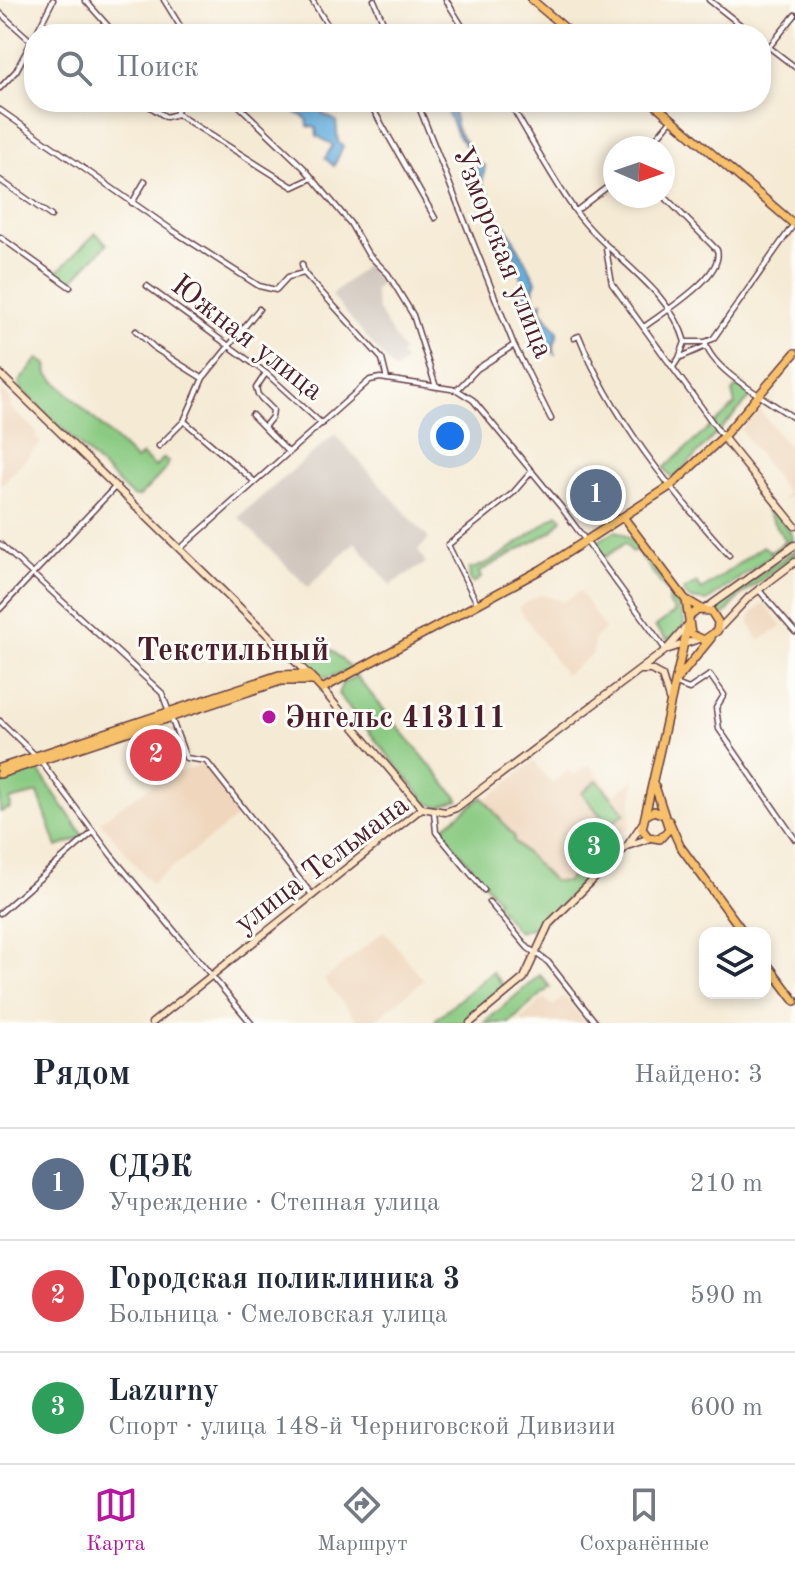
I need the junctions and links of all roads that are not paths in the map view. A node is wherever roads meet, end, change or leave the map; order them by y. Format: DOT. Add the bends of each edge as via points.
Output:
graph roads {
  1 [pos="53,0"];
  2 [pos="85,0"];
  3 [pos="164,0"];
  4 [pos="312,0"];
  5 [pos="374,0"];
  6 [pos="446,0"];
  7 [pos="532,0"];
  8 [pos="709,0"];
  9 [pos="0,13"];
  10 [pos="795,15"];
  11 [pos="43,23"];
  12 [pos="106,24"];
  13 [pos="179,24"];
  14 [pos="327,24"];
  15 [pos="384,24"];
  16 [pos="461,24"];
  17 [pos="560,24"];
  18 [pos="739,24"];
  19 [pos="24,30"];
  20 [pos="771,43"];
  21 [pos="771,49"];
  22 [pos="24,56"];
  23 [pos="795,67"];
  24 [pos="0,88"];
  25 [pos="0,110"];
  26 [pos="156,112"];
  27 [pos="245,112"];
  28 [pos="375,112"];
  29 [pos="421,112"];
  30 [pos="515,112"];
  31 [pos="664,112"];
  32 [pos="177,114"];
  33 [pos="672,119"];
  34 [pos="658,136"];
  35 [pos="310,179"];
  36 [pos="0,180"];
  37 [pos="145,181"];
  38 [pos="603,190"];
  39 [pos="132,203"];
  40 [pos="675,208"];
  41 [pos="575,212"];
  42 [pos="51,216"];
  43 [pos="435,218"];
  44 [pos="795,223"];
  45 [pos="0,237"];
  46 [pos="606,249"];
  47 [pos="302,264"];
  48 [pos="304,273"];
  49 [pos="147,286"];
  50 [pos="70,287"];
  51 [pos="259,309"];
  52 [pos="667,309"];
  53 [pos="644,327"];
  54 [pos="136,331"];
  55 [pos="574,338"];
  56 [pos="685,342"];
  57 [pos="229,343"];
  58 [pos="706,344"];
  59 [pos="514,345"];
  60 [pos="795,353"];
  61 [pos="679,358"];
  62 [pos="672,368"];
  63 [pos="266,373"];
  64 [pos="0,374"];
  65 [pos="203,378"];
  66 [pos="387,379"];
  67 [pos="436,387"];
  68 [pos="457,390"];
  69 [pos="759,396"];
  70 [pos="252,415"];
  71 [pos="551,419"];
  72 [pos="795,419"];
  73 [pos="184,421"];
  74 [pos="322,424"];
  75 [pos="264,427"];
  76 [pos="723,437"];
  77 [pos="159,446"];
  78 [pos="289,453"];
  79 [pos="532,471"];
  80 [pos="255,482"];
  81 [pos="672,485"];
  82 [pos="116,486"];
  83 [pos="624,518"];
  84 [pos="795,526"];
  85 [pos="586,541"];
  86 [pos="0,544"];
  87 [pos="795,545"];
  88 [pos="182,547"];
  89 [pos="729,555"];
  90 [pos="795,562"];
  91 [pos="32,576"];
  92 [pos="758,589"];
  93 [pos="685,599"];
  94 [pos="478,606"];
  95 [pos="0,609"];
  96 [pos="704,609"];
  97 [pos="689,620"];
  98 [pos="795,632"];
  99 [pos="716,633"];
  100 [pos="699,639"];
  101 [pos="683,645"];
  102 [pos="666,650"];
  103 [pos="640,670"];
  104 [pos="308,674"];
  105 [pos="315,681"];
  106 [pos="674,683"];
  107 [pos="322,689"];
  108 [pos="670,705"];
  109 [pos="170,715"];
  110 [pos="0,721"];
  111 [pos="38,758"];
  112 [pos="0,771"];
  113 [pos="655,782"];
  114 [pos="422,808"];
  115 [pos="434,812"];
  116 [pos="667,818"];
  117 [pos="643,820"];
  118 [pos="93,832"];
  119 [pos="655,838"];
  120 [pos="795,839"];
  121 [pos="627,846"];
  122 [pos="680,846"];
  123 [pos="484,890"];
  124 [pos="313,896"];
  125 [pos="489,902"];
  126 [pos="0,913"];
  127 [pos="740,927"];
  128 [pos="536,955"];
  129 [pos="771,969"];
  130 [pos="212,976"];
  131 [pos="795,1001"];
  132 [pos="152,1023"];
  133 [pos="251,1023"];
  134 [pos="470,1023"];
  135 [pos="596,1023"];
  1 -- 11 [label="street"];
  2 -- 12 [label="street"];
  3 -- 13 [label="street"];
  4 -- 14 [label="street"];
  5 -- 15 [label="street"];
  6 -- 16 [label="street"];
  7 -- 17 [label="main road"];
  8 -- 18 [label="street"];
  9 -- 19 [label="street"];
  10 -- 20 [label="street"];
  21 -- 23 [label="street"];
  22 -- 24 [label="street"];
  25 -- 39 [label="street"];
  26 -- 32 [label="street"];
  27 -- 35 [label="street"];
  28 -- 43 [label="street"];
  29 -- 59 [label="street, Узморская улица"];
  30 -- 41 [label="street"];
  31 -- 33 [label="main road"];
  32 -- 35 [label="street" via="286,184 299,187"];
  33 -- 34 [label="street"];
  33 -- 44 [label="main road"];
  35 -- 67 [label="street" via="388,274 413,315"];
  36 -- 42 [label="street"];
  37 -- 39 [label="street"];
  38 -- 41 [label="street"];
  39 -- 48 [label="street" via="269,291"];
  40 -- 52 [label="street" via="719,257 715,268"];
  41 -- 46 [label="street"];
  44 -- 58 [label="street"];
  45 -- 50 [label="street"];
  46 -- 52 [label="street"];
  46 -- 53 [label="street" via="612,284"];
  47 -- 48 [label="street"];
  48 -- 66 [label="street" via="382,359"];
  49 -- 57 [label="street, Южная улица"];
  51 -- 57 [label="street"];
  52 -- 53 [label="street"];
  52 -- 56 [label="street" via="681,326"];
  53 -- 62 [label="street"];
  54 -- 65 [label="street"];
  55 -- 81 [label="street" via="579,336 600,382"];
  56 -- 58 [label="street"];
  56 -- 61 [label="street"];
  57 -- 63 [label="street, Южная улица"];
  57 -- 65 [label="street"];
  58 -- 61 [label="street"];
  58 -- 69 [label="street" via="727,372"];
  59 -- 68 [label="street" via="477,369"];
  59 -- 71 [label="street, Узморская улица"];
  60 -- 69 [label="main road"];
  61 -- 62 [label="street"];
  62 -- 76 [label="street"];
  63 -- 74 [label="street, Южная улица"];
  63 -- 75 [label="street" via="256,388 273,410"];
  64 -- 82 [label="street"];
  65 -- 73 [label="street"];
  66 -- 67 [label="street"];
  66 -- 74 [label="street" via="370,380"];
  67 -- 68 [label="street"];
  68 -- 79 [label="street" via="473,400"];
  69 -- 72 [label="street" via="768,397"];
  69 -- 76 [label="main road"];
  70 -- 75 [label="street"];
  73 -- 77 [label="street"];
  73 -- 80 [label="street"];
  74 -- 78 [label="street"];
  75 -- 78 [label="street"];
  76 -- 81 [label="main road"];
  76 -- 84 [label="street"];
  78 -- 80 [label="street"];
  79 -- 85 [label="street"];
  79 -- 94 [label="street" via="448,545"];
  80 -- 88 [label="street"];
  81 -- 83 [label="main road"];
  81 -- 89 [label="street"];
  82 -- 88 [label="street"];
  82 -- 91 [label="street"];
  83 -- 85 [label="main road"];
  83 -- 93 [label="main road"];
  85 -- 94 [label="main road"];
  85 -- 102 [label="street"];
  86 -- 91 [label="street"];
  87 -- 96 [label="street, улица Тельмана"];
  88 -- 104 [label="street"];
  90 -- 92 [label="street"];
  91 -- 95 [label="street"];
  91 -- 109 [label="street" via="162,693"];
  92 -- 98 [label="street"];
  92 -- 99 [label="street"];
  93 -- 96 [label="main road"];
  93 -- 97 [label="main road"];
  94 -- 107 [label="main road"];
  96 -- 97 [label="main road, улица Тельмана"];
  96 -- 99 [label="main road" via="717,617"];
  97 -- 100 [label="main road" via="691,634"];
  97 -- 101 [label="main road"];
  97 -- 102 [label="street, улица Тельмана"];
  99 -- 100 [label="main road, улица Тельмана"];
  99 -- 106 [label="main road"];
  100 -- 101 [label="street, улица Тельмана"];
  101 -- 102 [label="street, улица Тельмана"];
  101 -- 106 [label="main road"];
  102 -- 103 [label="street, улица Тельмана"];
  103 -- 108 [label="street" via="662,676"];
  103 -- 115 [label="street, улица Тельмана" via="456,808"];
  104 -- 105 [label="main road"];
  104 -- 109 [label="main road" via="279,675"];
  105 -- 107 [label="main road"];
  105 -- 109 [label="main road" via="281,681"];
  106 -- 108 [label="main road"];
  106 -- 120 [label="street" via="689,689 710,675 724,695 716,708 719,729"];
  107 -- 114 [label="street"];
  108 -- 113 [label="main road"];
  109 -- 111 [label="main road"];
  109 -- 124 [label="street" via="186,758 206,761"];
  110 -- 111 [label="street"];
  111 -- 112 [label="main road"];
  111 -- 118 [label="street"];
  113 -- 116 [label="main road"];
  113 -- 117 [label="main road"];
  114 -- 115 [label="street, улица Тельмана"];
  114 -- 124 [label="street, улица Тельмана"];
  115 -- 123 [label="street" via="436,832"];
  116 -- 117 [label="main road" via="654,811"];
  116 -- 119 [label="main road" via="667,833"];
  116 -- 122 [label="main road"];
  117 -- 119 [label="main road" via="644,833"];
  117 -- 121 [label="street"];
  118 -- 126 [label="street"];
  118 -- 130 [label="street"];
  119 -- 121 [label="street"];
  119 -- 122 [label="main road"];
  121 -- 128 [label="street" via="549,924"];
  122 -- 127 [label="main road"];
  124 -- 130 [label="street, улица Тельмана"];
  125 -- 128 [label="street"];
  128 -- 134 [label="street" via="524,978"];
  128 -- 135 [label="street" via="548,962"];
  129 -- 131 [label="main road"];
  130 -- 132 [label="street, улица Тельмана"];
  130 -- 133 [label="street"];
}
